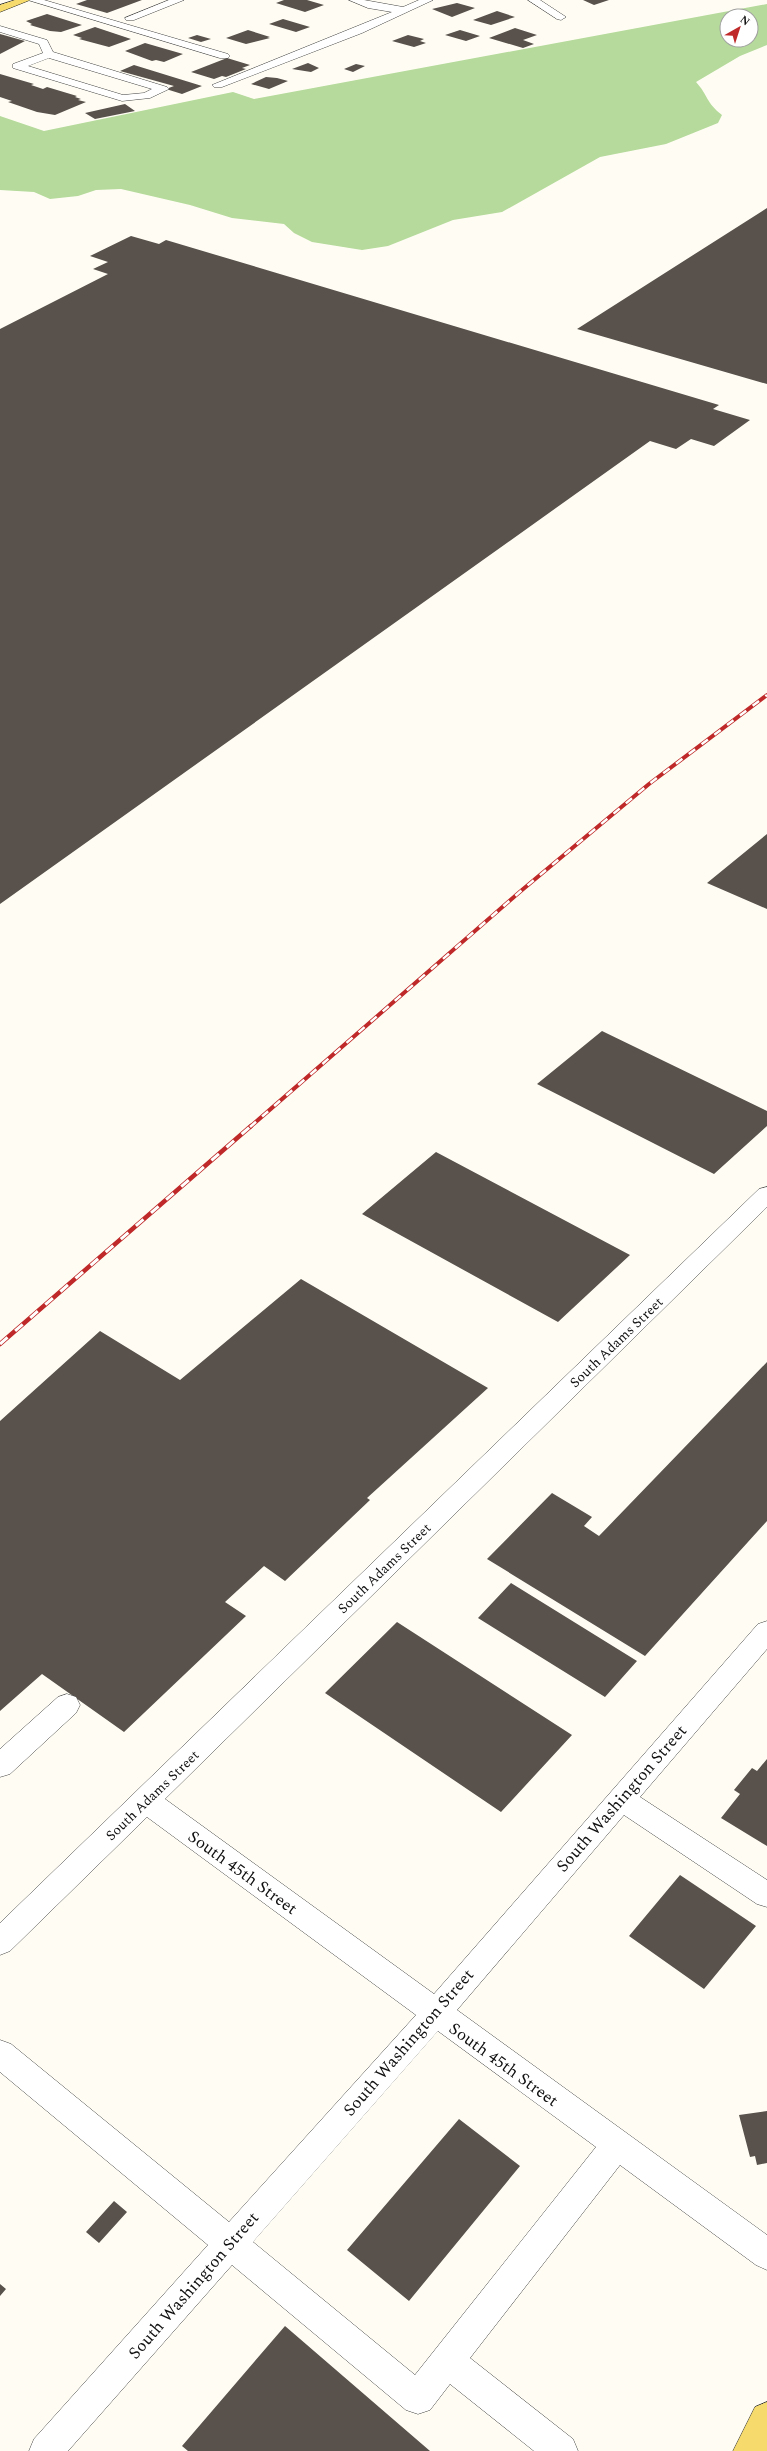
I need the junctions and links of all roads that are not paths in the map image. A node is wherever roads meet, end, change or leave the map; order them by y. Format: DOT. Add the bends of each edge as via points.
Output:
graph roads {
  1 [pos="25,0"];
  2 [pos="33,0"];
  3 [pos="179,0"];
  4 [pos="354,0"];
  5 [pos="428,0"];
  6 [pos="533,0"];
  7 [pos="0,9"];
  8 [pos="402,10"];
  9 [pos="130,18"];
  10 [pos="561,18"];
  11 [pos="0,29"];
  12 [pos="49,54"];
  13 [pos="224,56"];
  14 [pos="218,85"];
  15 [pos="767,1194"];
  16 [pos="767,1631"];
  17 [pos="67,1705"];
  18 [pos="0,1766"];
  19 [pos="620,1798"];
  20 [pos="146,1801"];
  21 [pos="767,1895"];
  22 [pos="0,1942"];
  23 [pos="435,2014"];
  24 [pos="0,2054"];
  25 [pos="617,2144"];
  26 [pos="230,2242"];
  27 [pos="767,2254"];
  28 [pos="447,2361"];
  29 [pos="767,2419"];
  30 [pos="46,2451"];
  31 [pos="561,2451"];
  32 [pos="750,2451"];
  1 -- 7 [label="main road"];
  2 -- 13 [label="street"];
  3 -- 9 [label="street"];
  4 -- 8 [label="street" via="372,6"];
  5 -- 8 [label="street"];
  6 -- 10 [label="street"];
  8 -- 14 [label="street" via="352,33"];
  11 -- 12 [label="street" via="42,42"];
  12 -- 12 [label="street" via="17,66 122,98 146,96 163,89"];
  15 -- 20 [label="street, South Adams Street"];
  16 -- 19 [label="street, South Washington Street"];
  17 -- 18 [label="street"];
  19 -- 21 [label="street"];
  19 -- 23 [label="street, South Washington Street"];
  20 -- 22 [label="street, South Adams Street"];
  20 -- 23 [label="street, South 45th Street"];
  23 -- 25 [label="street, South 45th Street"];
  23 -- 26 [label="street, South Washington Street"];
  24 -- 26 [label="street"];
  25 -- 27 [label="street, South 45th Street"];
  25 -- 28 [label="street"];
  26 -- 28 [label="street" via="418,2398"];
  26 -- 30 [label="street, South Washington Street"];
  28 -- 31 [label="street"];
  29 -- 32 [label="main road"];
}
